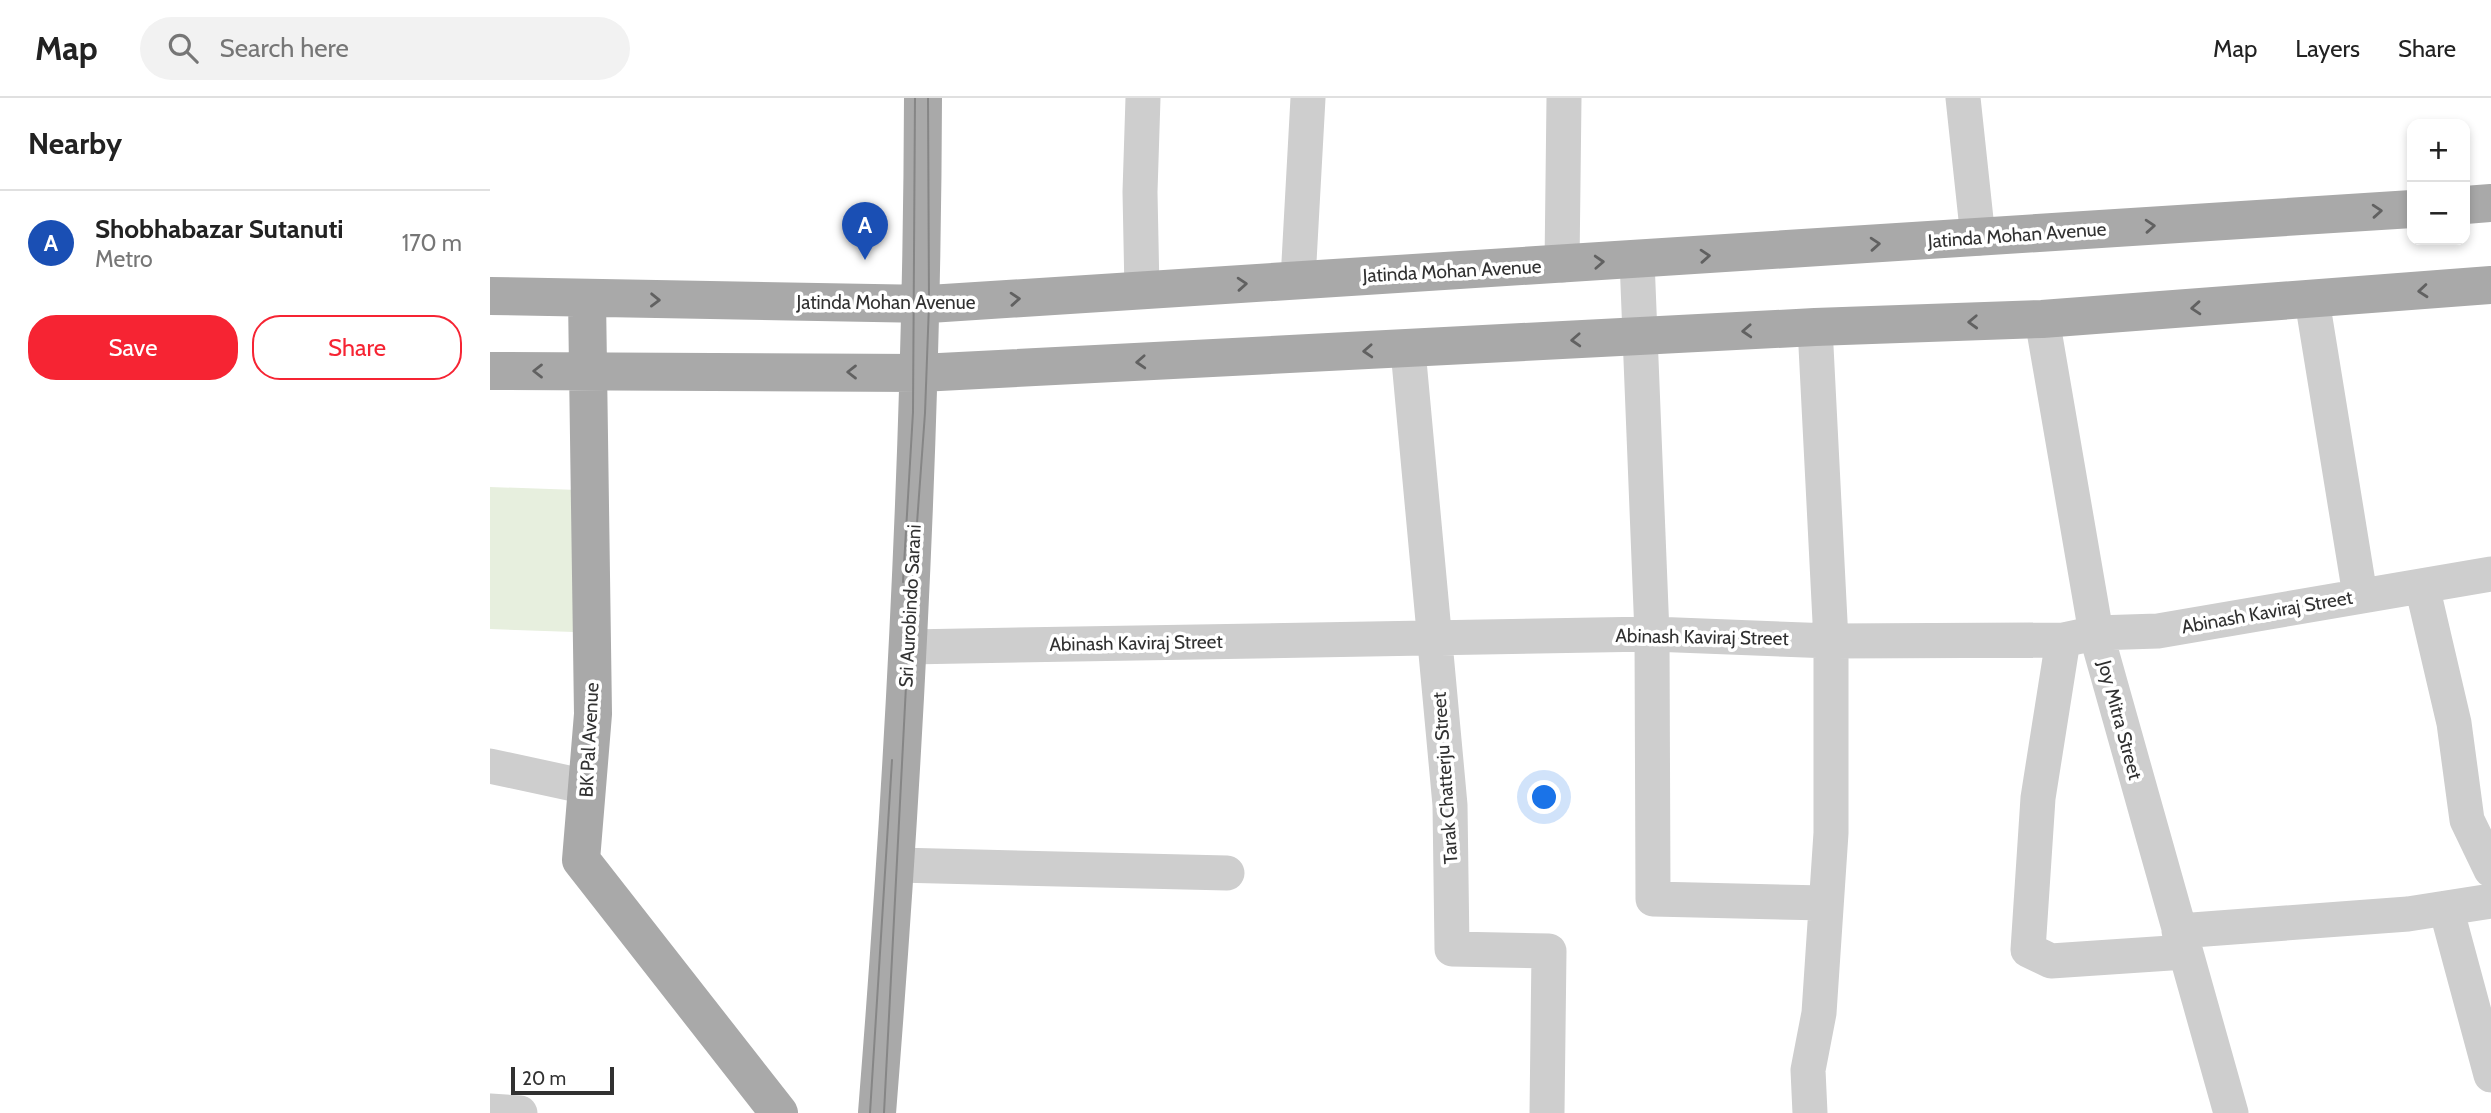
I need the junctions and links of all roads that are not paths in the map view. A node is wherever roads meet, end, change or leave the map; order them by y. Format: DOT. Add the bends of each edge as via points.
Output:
graph roads {
  1 [pos="923,98"];
  2 [pos="1143,98"];
  3 [pos="1308,98"];
  4 [pos="1563,98"];
  5 [pos="1964,98"];
  6 [pos="2491,203"];
  7 [pos="2470,205"];
  8 [pos="2407,209"];
  9 [pos="1978,238"];
  10 [pos="1637,260"];
  11 [pos="1562,265"];
  12 [pos="1298,280"];
  13 [pos="2491,285"];
  14 [pos="1142,291"];
  15 [pos="490,296"];
  16 [pos="587,298"];
  17 [pos="2312,300"];
  18 [pos="922,304"];
  19 [pos="2042,319"];
  20 [pos="1815,327"];
  21 [pos="1642,337"];
  22 [pos="1408,349"];
  23 [pos="490,371"];
  24 [pos="587,371"];
  25 [pos="920,373"];
  26 [pos="2491,574"];
  27 [pos="2421,586"];
  28 [pos="2360,595"];
  29 [pos="1653,634"];
  30 [pos="2080,637"];
  31 [pos="1434,640"];
  32 [pos="1830,641"];
  33 [pos="908,647"];
  34 [pos="490,766"];
  35 [pos="587,788"];
  36 [pos="897,865"];
  37 [pos="2491,870"];
  38 [pos="1227,873"];
  39 [pos="2491,901"];
  40 [pos="1826,903"];
  41 [pos="2446,908"];
  42 [pos="2182,941"];
  43 [pos="2491,1075"];
  44 [pos="490,1111"];
  45 [pos="520,1113"];
  46 [pos="779,1113"];
  47 [pos="877,1113"];
  48 [pos="1547,1113"];
  49 [pos="1810,1113"];
  50 [pos="2231,1113"];
  1 -- 18 [label="main road, Sri Aurobindo Sarani"];
  2 -- 14 [label="street"];
  3 -- 12 [label="street"];
  4 -- 11 [label="street"];
  5 -- 9 [label="street"];
  6 -- 7 [label="main road"];
  9 -- 8 [label="main road, Jatinda Mohan Avenue, one-way"];
  10 -- 9 [label="main road, Jatinda Mohan Avenue, one-way"];
  11 -- 10 [label="main road, Jatinda Mohan Avenue, one-way"];
  10 -- 21 [label="street"];
  11 -- 12 [label="main road, Jatinda Mohan Avenue"];
  14 -- 12 [label="main road, Jatinda Mohan Avenue, one-way"];
  13 -- 17 [label="main road, one-way"];
  18 -- 14 [label="main road, Jatinda Mohan Avenue, one-way"];
  15 -- 16 [label="main road, Jatinda Mohan Avenue"];
  16 -- 18 [label="main road, Jatinda Mohan Avenue, one-way"];
  16 -- 24 [label="main road, BK Pal Avenue"];
  17 -- 19 [label="main road, one-way"];
  17 -- 28 [label="street"];
  18 -- 25 [label="main road, Sri Aurobindo Sarani"];
  19 -- 20 [label="main road, one-way"];
  19 -- 30 [label="street, Joy Mitra Street"];
  20 -- 21 [label="main road, one-way"];
  20 -- 32 [label="street"];
  21 -- 22 [label="main road, one-way"];
  21 -- 29 [label="street"];
  22 -- 25 [label="main road, one-way"];
  22 -- 31 [label="street, Tarak Chatterju Street"];
  24 -- 23 [label="main road, one-way"];
  25 -- 24 [label="main road, one-way"];
  24 -- 35 [label="main road, BK Pal Avenue" via="593,714"];
  25 -- 33 [label="main road, Sri Aurobindo Sarani"];
  26 -- 27 [label="street, Abinash Kaviraj Street"];
  27 -- 28 [label="street, Abinash Kaviraj Street"];
  27 -- 37 [label="street" via="2454,723 2467,820"];
  28 -- 30 [label="street, Abinash Kaviraj Street" via="2158,631"];
  29 -- 31 [label="street, Abinash Kaviraj Street"];
  29 -- 32 [label="street, Abinash Kaviraj Street"];
  29 -- 40 [label="street" via="1653,899"];
  30 -- 32 [label="street, Abinash Kaviraj Street"];
  30 -- 42 [label="street, Joy Mitra Street"];
  30 -- 42 [label="street" via="2038,798 2028,950 2051,961"];
  31 -- 33 [label="street, Abinash Kaviraj Street"];
  31 -- 48 [label="street, Tarak Chatterju Street" via="1450,805 1452,949 1549,951"];
  32 -- 40 [label="street" via="1831,834"];
  33 -- 36 [label="main road, Sri Aurobindo Sarani"];
  34 -- 35 [label="street"];
  35 -- 46 [label="main road, BK Pal Avenue" via="581,860"];
  36 -- 38 [label="street"];
  36 -- 47 [label="main road, Sri Aurobindo Sarani"];
  39 -- 41 [label="street"];
  40 -- 49 [label="street" via="1819,1013 1808,1070"];
  41 -- 42 [label="street"];
  41 -- 43 [label="street"];
  42 -- 50 [label="street, Joy Mitra Street"];
  44 -- 45 [label="street"];
}
